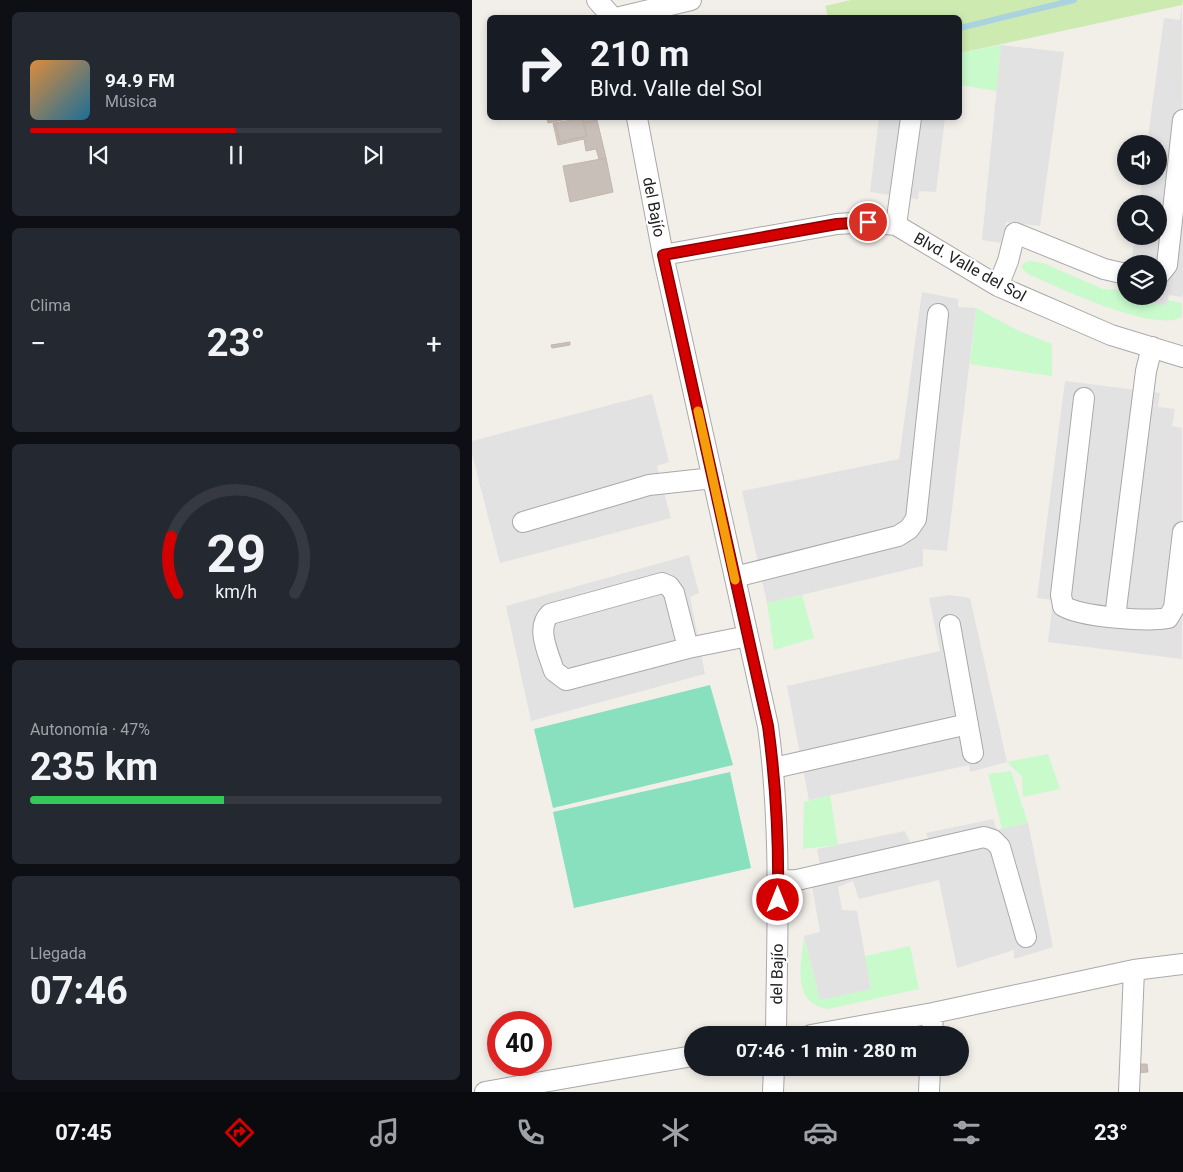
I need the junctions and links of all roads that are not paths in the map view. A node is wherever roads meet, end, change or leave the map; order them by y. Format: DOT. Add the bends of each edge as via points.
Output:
graph roads {
  1 [pos="597,0"];
  2 [pos="691,0"];
  3 [pos="611,15"];
  4 [pos="627,15"];
  5 [pos="637,120"];
  6 [pos="911,120"];
  7 [pos="1182,120"];
  8 [pos="896,225"];
  9 [pos="663,255"];
  10 [pos="1167,264"];
  11 [pos="1117,272"];
  12 [pos="998,286"];
  13 [pos="938,314"];
  14 [pos="1152,347"];
  15 [pos="1182,357"];
  16 [pos="1084,398"];
  17 [pos="713,478"];
  18 [pos="523,522"];
  19 [pos="1182,532"];
  20 [pos="735,577"];
  21 [pos="1115,617"];
  22 [pos="950,626"];
  23 [pos="748,636"];
  24 [pos="688,648"];
  25 [pos="968,724"];
  26 [pos="973,753"];
  27 [pos="774,768"];
  28 [pos="778,881"];
  29 [pos="1026,937"];
  30 [pos="1182,964"];
  31 [pos="1134,970"];
  32 [pos="933,1012"];
  33 [pos="776,1026"];
  34 [pos="859,1026"];
  35 [pos="932,1026"];
  36 [pos="684,1058"];
  37 [pos="774,1076"];
  38 [pos="930,1076"];
  39 [pos="485,1092"];
  40 [pos="773,1092"];
  41 [pos="929,1092"];
  42 [pos="1129,1092"];
  1 -- 3 [label="street"];
  2 -- 4 [label="street"];
  5 -- 9 [label="street, del Bajío"];
  6 -- 8 [label="street"];
  7 -- 10 [label="street"];
  8 -- 9 [label="street, Blvd. Valle del Sol" via="868,222 837,224"];
  8 -- 12 [label="street, Blvd. Valle del Sol"];
  9 -- 17 [label="street, del Bajío"];
  11 -- 12 [label="street" via="1015,233"];
  12 -- 14 [label="street, Blvd. Valle del Sol" via="1111,335"];
  13 -- 20 [label="street" via="916,518 909,529 898,536"];
  14 -- 15 [label="street, Blvd. Valle del Sol"];
  14 -- 21 [label="street" via="1146,371"];
  16 -- 21 [label="street" via="1061,595 1063,606 1072,612"];
  17 -- 18 [label="street" via="649,485"];
  17 -- 20 [label="street, del Bajío"];
  19 -- 21 [label="street" via="1174,608 1168,618"];
  20 -- 23 [label="street, del Bajío"];
  22 -- 25 [label="street"];
  23 -- 24 [label="street"];
  23 -- 27 [label="street, del Bajío"];
  24 -- 24 [label="street" via="674,593 662,583 550,614 541,626 554,671 566,680"];
  25 -- 26 [label="street"];
  25 -- 27 [label="street"];
  27 -- 28 [label="street, del Bajío"];
  28 -- 29 [label="street" via="797,880 984,837 1000,847"];
  28 -- 33 [label="street, del Bajío"];
  30 -- 31 [label="street"];
  31 -- 32 [label="street"];
  31 -- 42 [label="street"];
  32 -- 34 [label="street"];
  32 -- 35 [label="street"];
  36 -- 39 [label="street"];
  37 -- 40 [label="street"];
  38 -- 41 [label="street"];
}
